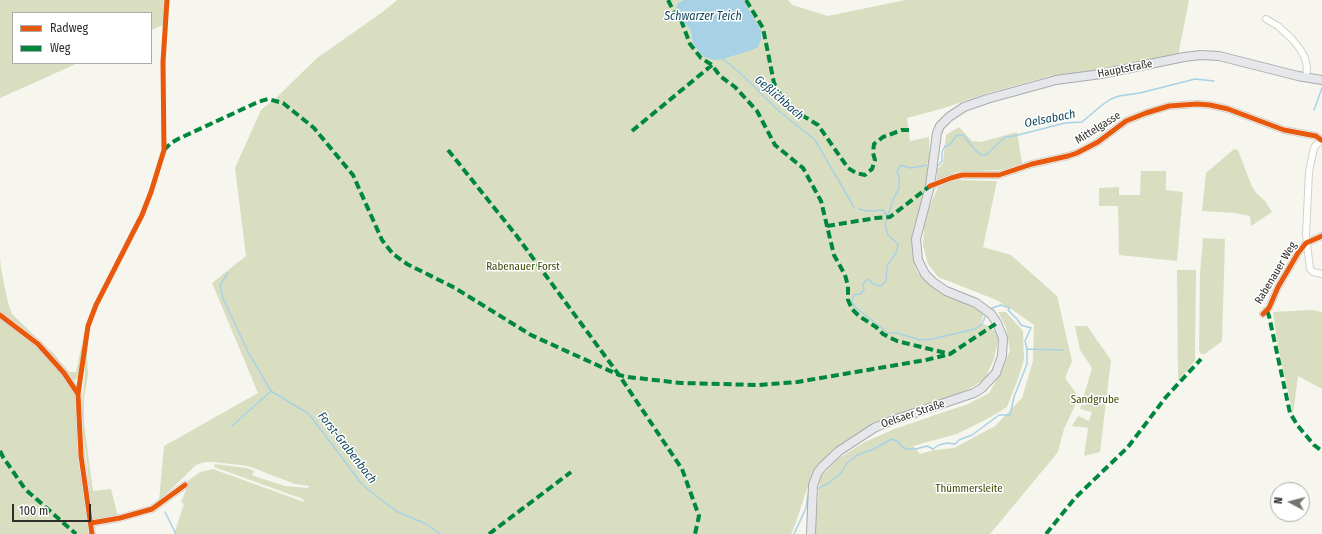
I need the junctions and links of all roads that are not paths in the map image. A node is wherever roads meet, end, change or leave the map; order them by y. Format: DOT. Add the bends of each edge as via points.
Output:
graph roads {
  1 [pos="1266,19"];
  2 [pos="1306,78"];
  3 [pos="1322,80"];
  4 [pos="1322,140"];
  5 [pos="930,186"];
  6 [pos="1322,236"];
  7 [pos="1306,243"];
  8 [pos="1322,274"];
  9 [pos="1263,314"];
  10 [pos="0,315"];
  11 [pos="186,485"];
  12 [pos="91,524"];
  13 [pos="92,534"];
  14 [pos="811,534"];
  1 -- 2 [label="street" via="1278,26 1300,49 1305,58"];
  2 -- 3 [label="main road, Hauptstraße"];
  2 -- 5 [label="main road, Hauptstraße" via="1219,56 1195,56 1056,80 987,99 964,107 942,123 938,133"];
  4 -- 5 [label="street, Mittelgasse" via="1316,136 1284,130 1210,105 1169,106 1126,121 1098,142 1072,155 999,175 962,175"];
  4 -- 7 [label="street, Rabenauer Weg" via="1313,150 1309,172"];
  5 -- 14 [label="main road, Oelsaer Straße" via="916,239 917,255 922,268 933,282 989,311 997,322 1003,338 1002,356 996,372 982,388 874,428 839,451 818,472 813,488"];
  6 -- 7 [label="street"];
  7 -- 8 [label="street" via="1310,269"];
  7 -- 9 [label="street, Rabenauer Weg" via="1291,264 1269,308"];
  10 -- 12 [label="street" via="38,344 78,394 82,456"];
  11 -- 12 [label="street" via="152,509"];
  12 -- 13 [label="street"];
}
